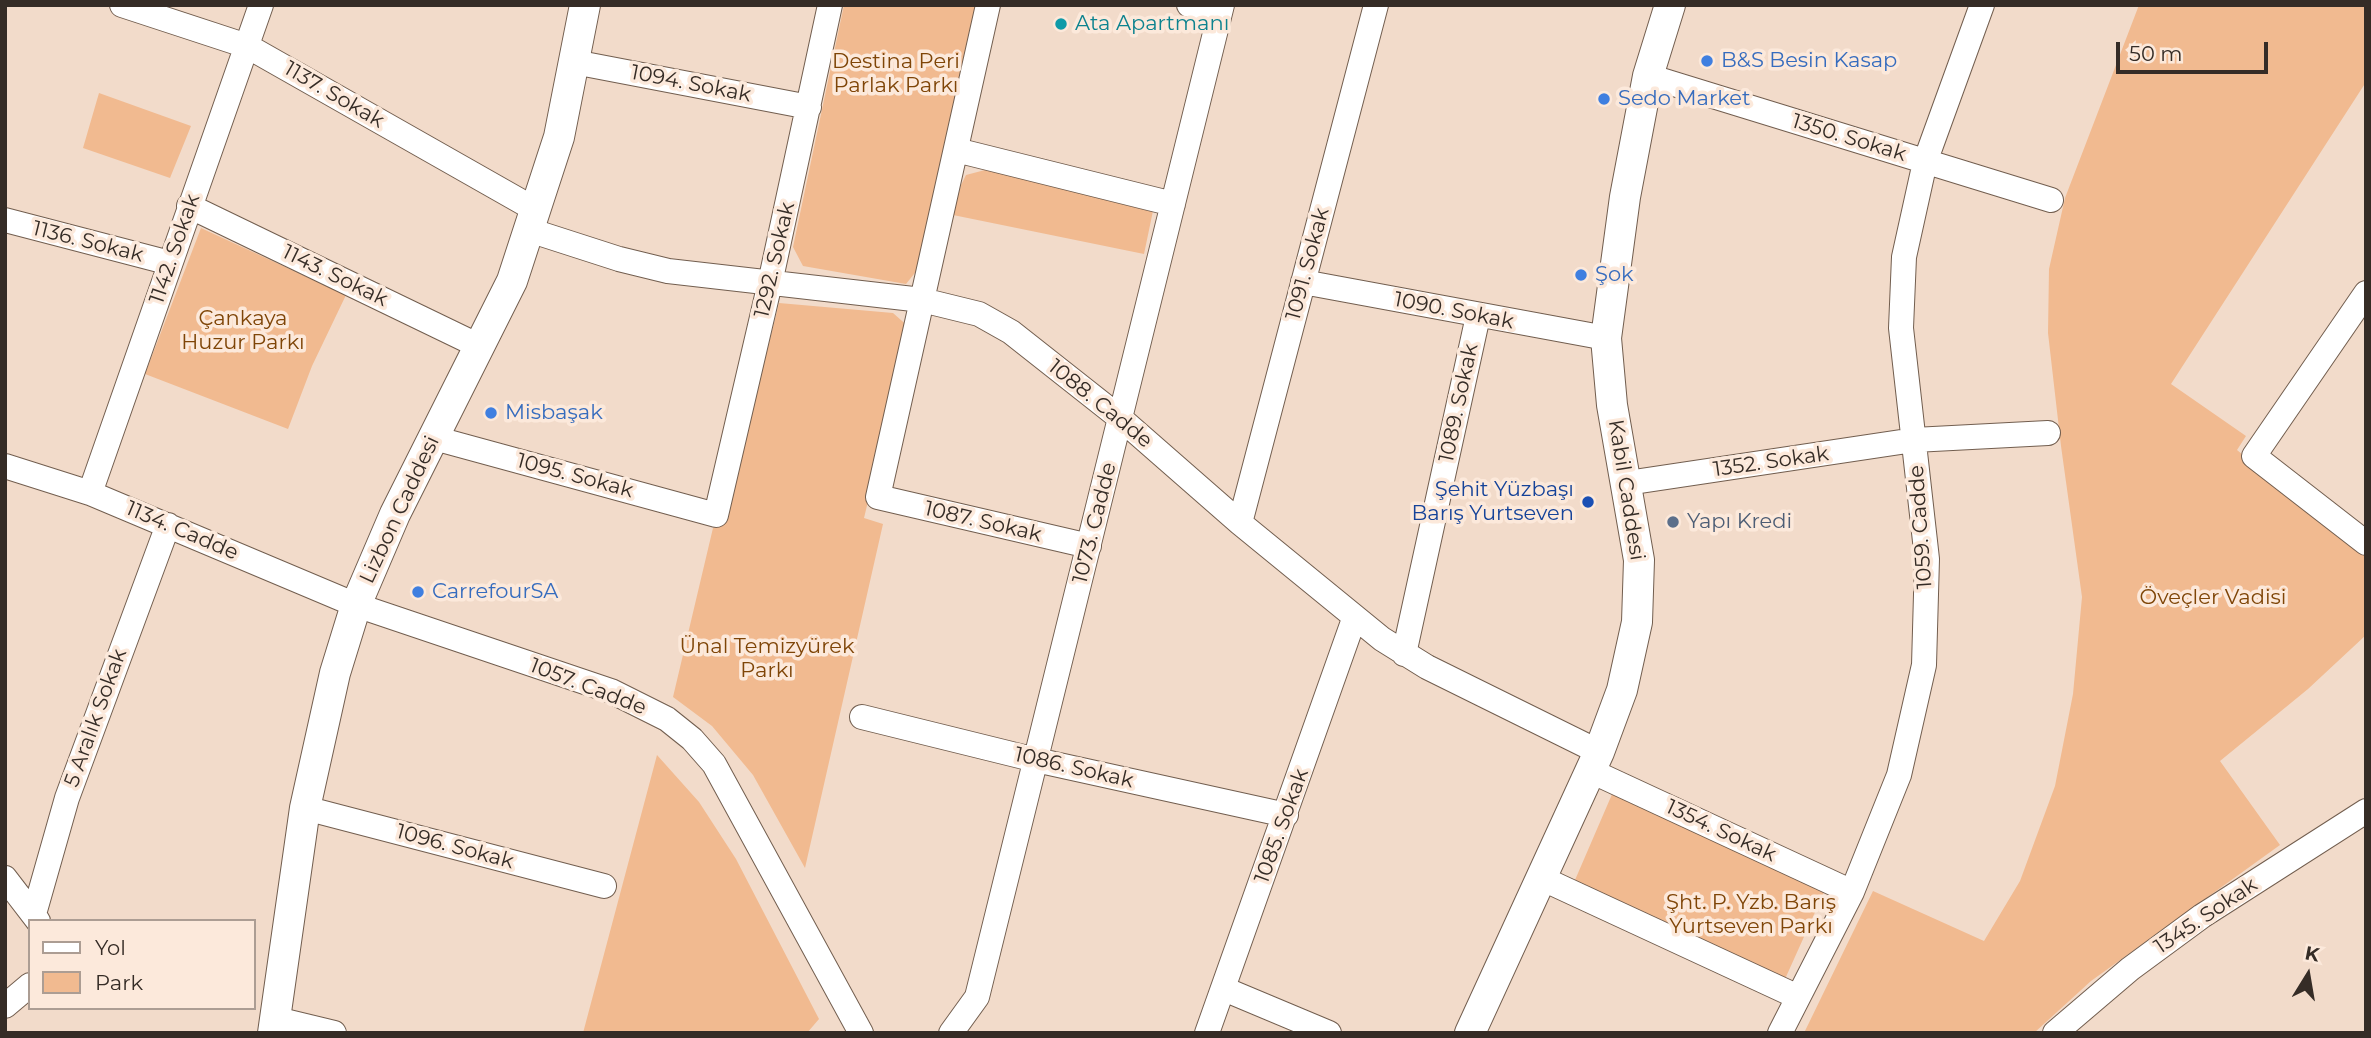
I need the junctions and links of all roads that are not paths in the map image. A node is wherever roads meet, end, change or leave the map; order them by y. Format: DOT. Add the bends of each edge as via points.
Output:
graph roads {
  1 [pos="121,5"];
  2 [pos="261,5"];
  3 [pos="585,5"];
  4 [pos="830,5"];
  5 [pos="988,5"];
  6 [pos="1189,5"];
  7 [pos="1376,5"];
  8 [pos="1670,5"];
  9 [pos="1982,5"];
  10 [pos="1221,9"];
  11 [pos="247,46"];
  12 [pos="574,62"];
  13 [pos="1648,76"];
  14 [pos="809,107"];
  15 [pos="956,150"];
  16 [pos="1925,162"];
  17 [pos="2051,200"];
  18 [pos="1173,204"];
  19 [pos="190,206"];
  20 [pos="5,220"];
  21 [pos="532,220"];
  22 [pos="170,263"];
  23 [pos="1303,282"];
  24 [pos="770,283"];
  25 [pos="2366,293"];
  26 [pos="922,300"];
  27 [pos="1478,316"];
  28 [pos="1606,338"];
  29 [pos="481,347"];
  30 [pos="1120,418"];
  31 [pos="2048,433"];
  32 [pos="433,438"];
  33 [pos="1914,440"];
  34 [pos="5,466"];
  35 [pos="1627,483"];
  36 [pos="90,494"];
  37 [pos="716,515"];
  38 [pos="1240,523"];
  39 [pos="168,525"];
  40 [pos="2366,543"];
  41 [pos="1089,546"];
  42 [pos="356,605"];
  43 [pos="1354,619"];
  44 [pos="1404,654"];
  45 [pos="862,717"];
  46 [pos="1036,760"];
  47 [pos="1595,761"];
  48 [pos="305,808"];
  49 [pos="2366,811"];
  50 [pos="1286,815"];
  51 [pos="5,878"];
  52 [pos="1541,878"];
  53 [pos="604,886"];
  54 [pos="1852,892"];
  55 [pos="36,918"];
  56 [pos="28,987"];
  57 [pos="1224,989"];
  58 [pos="1798,997"];
  59 [pos="5,1006"];
  60 [pos="275,1026"];
  61 [pos="334,1033"];
  62 [pos="861,1033"];
  63 [pos="951,1033"];
  64 [pos="1207,1033"];
  65 [pos="1329,1033"];
  66 [pos="1470,1033"];
  67 [pos="1780,1033"];
  68 [pos="2055,1033"];
  1 -- 11 [label="street, 1137. Sokak"];
  2 -- 11 [label="street, 1142. Sokak"];
  3 -- 12 [label="main road, Lizbon Caddesi"];
  4 -- 14 [label="street, 1292. Sokak"];
  5 -- 15 [label="street"];
  6 -- 10 [label="street"];
  7 -- 23 [label="street, 1091. Sokak"];
  8 -- 13 [label="main road, Kabil Caddesi"];
  9 -- 16 [label="street, 1059. Cadde"];
  10 -- 18 [label="street, 1073. Cadde"];
  11 -- 19 [label="street, 1142. Sokak"];
  11 -- 21 [label="street, 1137. Sokak"];
  12 -- 14 [label="street, 1094. Sokak"];
  12 -- 21 [label="main road, Lizbon Caddesi" via="559,137"];
  13 -- 16 [label="street, 1350. Sokak"];
  13 -- 28 [label="main road, Kabil Caddesi" via="1625,197"];
  14 -- 24 [label="street, 1292. Sokak"];
  15 -- 18 [label="street"];
  15 -- 26 [label="street"];
  16 -- 17 [label="street, 1350. Sokak"];
  16 -- 33 [label="street, 1059. Cadde" via="1905,257 1901,328"];
  18 -- 30 [label="street, 1073. Cadde"];
  19 -- 22 [label="street, 1142. Sokak"];
  19 -- 29 [label="street, 1143. Sokak"];
  20 -- 22 [label="street, 1136. Sokak"];
  21 -- 24 [label="street, 1088. Cadde" via="619,259 668,271"];
  21 -- 29 [label="main road, Lizbon Caddesi" via="512,281"];
  22 -- 36 [label="street, 1142. Sokak"];
  23 -- 27 [label="street, 1090. Sokak"];
  23 -- 38 [label="street, 1091. Sokak"];
  24 -- 26 [label="street, 1088. Cadde"];
  24 -- 37 [label="street, 1292. Sokak"];
  25 -- 40 [label="street" via="2254,456"];
  26 -- 30 [label="street, 1088. Cadde" via="979,314 1011,332"];
  26 -- 41 [label="street, 1087. Sokak" via="878,497"];
  27 -- 28 [label="street, 1090. Sokak"];
  27 -- 44 [label="street, 1089. Sokak"];
  28 -- 35 [label="main road, Kabil Caddesi" via="1612,405"];
  29 -- 32 [label="main road, Lizbon Caddesi"];
  30 -- 38 [label="street, 1088. Cadde"];
  30 -- 41 [label="street, 1073. Cadde"];
  31 -- 33 [label="street, 1352. Sokak"];
  32 -- 37 [label="street, 1095. Sokak"];
  32 -- 42 [label="main road, Lizbon Caddesi"];
  33 -- 35 [label="street, 1352. Sokak"];
  33 -- 54 [label="street, 1059. Cadde" via="1927,559 1924,664 1899,775"];
  34 -- 36 [label="street, 1134. Cadde"];
  35 -- 47 [label="main road, Kabil Caddesi" via="1639,561 1637,622 1622,690"];
  36 -- 39 [label="street, 1134. Cadde"];
  38 -- 43 [label="street, 1088. Cadde"];
  39 -- 42 [label="street, 1134. Cadde"];
  39 -- 55 [label="street, 5 Aralık Sokak" via="67,799"];
  41 -- 46 [label="street, 1073. Cadde"];
  42 -- 48 [label="main road, Lizbon Caddesi" via="335,673"];
  42 -- 62 [label="street, 1057. Cadde" via="611,691 667,719 692,739 729,789"];
  43 -- 44 [label="street, 1088. Cadde"];
  43 -- 50 [label="street, 1085. Sokak"];
  44 -- 47 [label="street, 1088. Cadde"];
  45 -- 46 [label="street, 1086. Sokak"];
  46 -- 50 [label="street, 1086. Sokak"];
  46 -- 63 [label="street, 1073. Cadde" via="977,997"];
  47 -- 52 [label="main road, Kabil Caddesi"];
  47 -- 54 [label="street, 1354. Sokak"];
  48 -- 53 [label="street, 1096. Sokak"];
  48 -- 60 [label="main road, Lizbon Caddesi"];
  49 -- 68 [label="street, 1345. Sokak" via="2203,916 2130,969"];
  50 -- 57 [label="street, 1085. Sokak"];
  51 -- 55 [label="street"];
  52 -- 58 [label="street"];
  52 -- 66 [label="main road, Kabil Caddesi"];
  54 -- 58 [label="street, 1059. Cadde"];
  56 -- 59 [label="street"];
  57 -- 64 [label="street, 1085. Sokak"];
  57 -- 65 [label="street"];
  58 -- 67 [label="street, 1059. Cadde"];
  60 -- 61 [label="street"];
}
